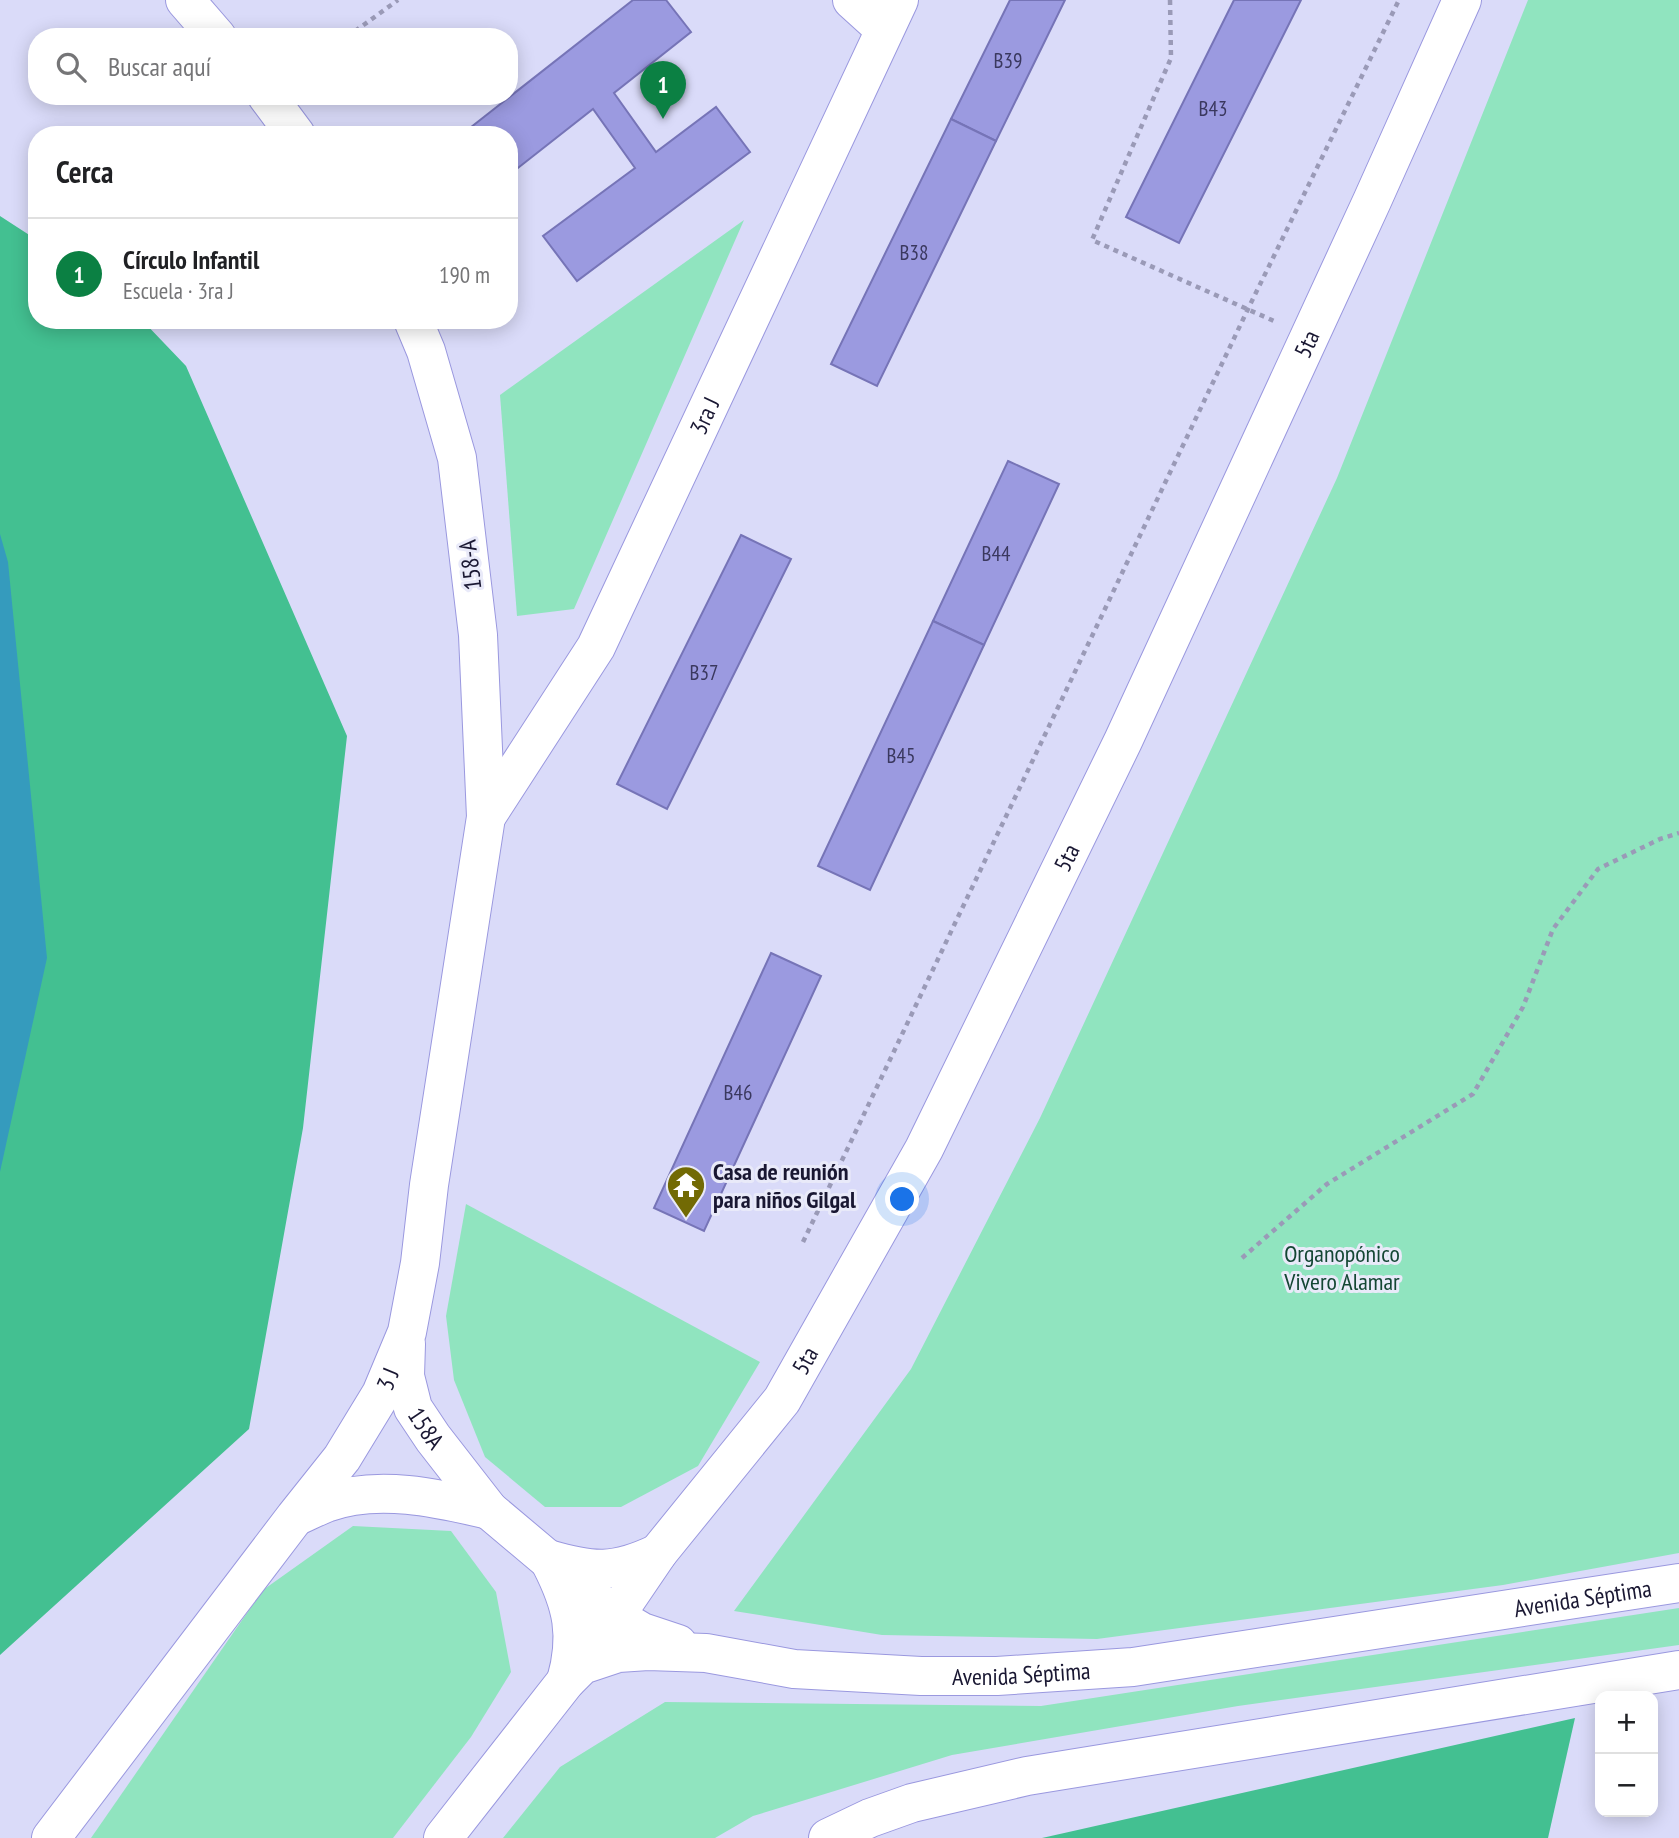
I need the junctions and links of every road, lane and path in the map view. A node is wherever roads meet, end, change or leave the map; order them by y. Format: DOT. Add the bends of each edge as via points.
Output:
graph roads {
  1 [pos="185,0"];
  2 [pos="398,0"];
  3 [pos="852,0"];
  4 [pos="1170,0"];
  5 [pos="1399,0"];
  6 [pos="1462,0"];
  7 [pos="891,15"];
  8 [pos="209,28"];
  9 [pos="359,28"];
  10 [pos="274,105"];
  11 [pos="289,126"];
  12 [pos="1248,309"];
  13 [pos="416,329"];
  14 [pos="1310,337"];
  15 [pos="486,817"];
  16 [pos="1679,833"];
  17 [pos="803,1242"];
  18 [pos="1242,1258"];
  19 [pos="407,1332"];
  20 [pos="489,1510"];
  21 [pos="295,1517"];
  22 [pos="658,1553"];
  23 [pos="548,1559"];
  24 [pos="1679,1583"];
  25 [pos="615,1616"];
  26 [pos="706,1653"];
  27 [pos="1679,1670"];
  28 [pos="574,1673"];
  29 [pos="51,1838"];
  30 [pos="443,1838"];
  31 [pos="828,1838"];
  1 -- 8 [label="street"];
  2 -- 9 [label="path"];
  3 -- 7 [label="street"];
  4 -- 12 [label="path" via="1171,58 1092,240"];
  5 -- 12 [label="path"];
  6 -- 14 [label="street, 5ta"];
  7 -- 15 [label="street, 3ra J" via="596,647"];
  10 -- 11 [label="street"];
  12 -- 14 [label="path"];
  12 -- 17 [label="path"];
  13 -- 15 [label="street, 158-A" via="457,458 478,635"];
  14 -- 22 [label="street, 5ta" via="1123,741 924,1149 782,1400"];
  15 -- 19 [label="street, 3 J"];
  16 -- 18 [label="path" via="1598,869 1553,929 1523,1007 1473,1094 1328,1184"];
  19 -- 20 [label="street, 158A" via="405,1376 413,1408"];
  19 -- 21 [label="street, 3 J" via="362,1426"];
  20 -- 21 [label="street, 158A" via="399,1494 328,1502"];
  20 -- 23 [label="street, 158A"];
  21 -- 29 [label="street, 3 J"];
  22 -- 23 [label="street, 158A" via="610,1569 582,1569"];
  22 -- 25 [label="street, 5ta"];
  23 -- 25 [label="street"];
  23 -- 28 [label="street, 158A" via="567,1600"];
  24 -- 26 [label="street, Avenida Séptima" via="1133,1667 893,1675 794,1669"];
  25 -- 26 [label="street" via="642,1632"];
  25 -- 28 [label="street, 5ta"];
  26 -- 28 [label="street, Avenida Séptima" via="618,1653"];
  27 -- 31 [label="street" via="1027,1776 912,1803"];
  28 -- 30 [label="street"];
}
